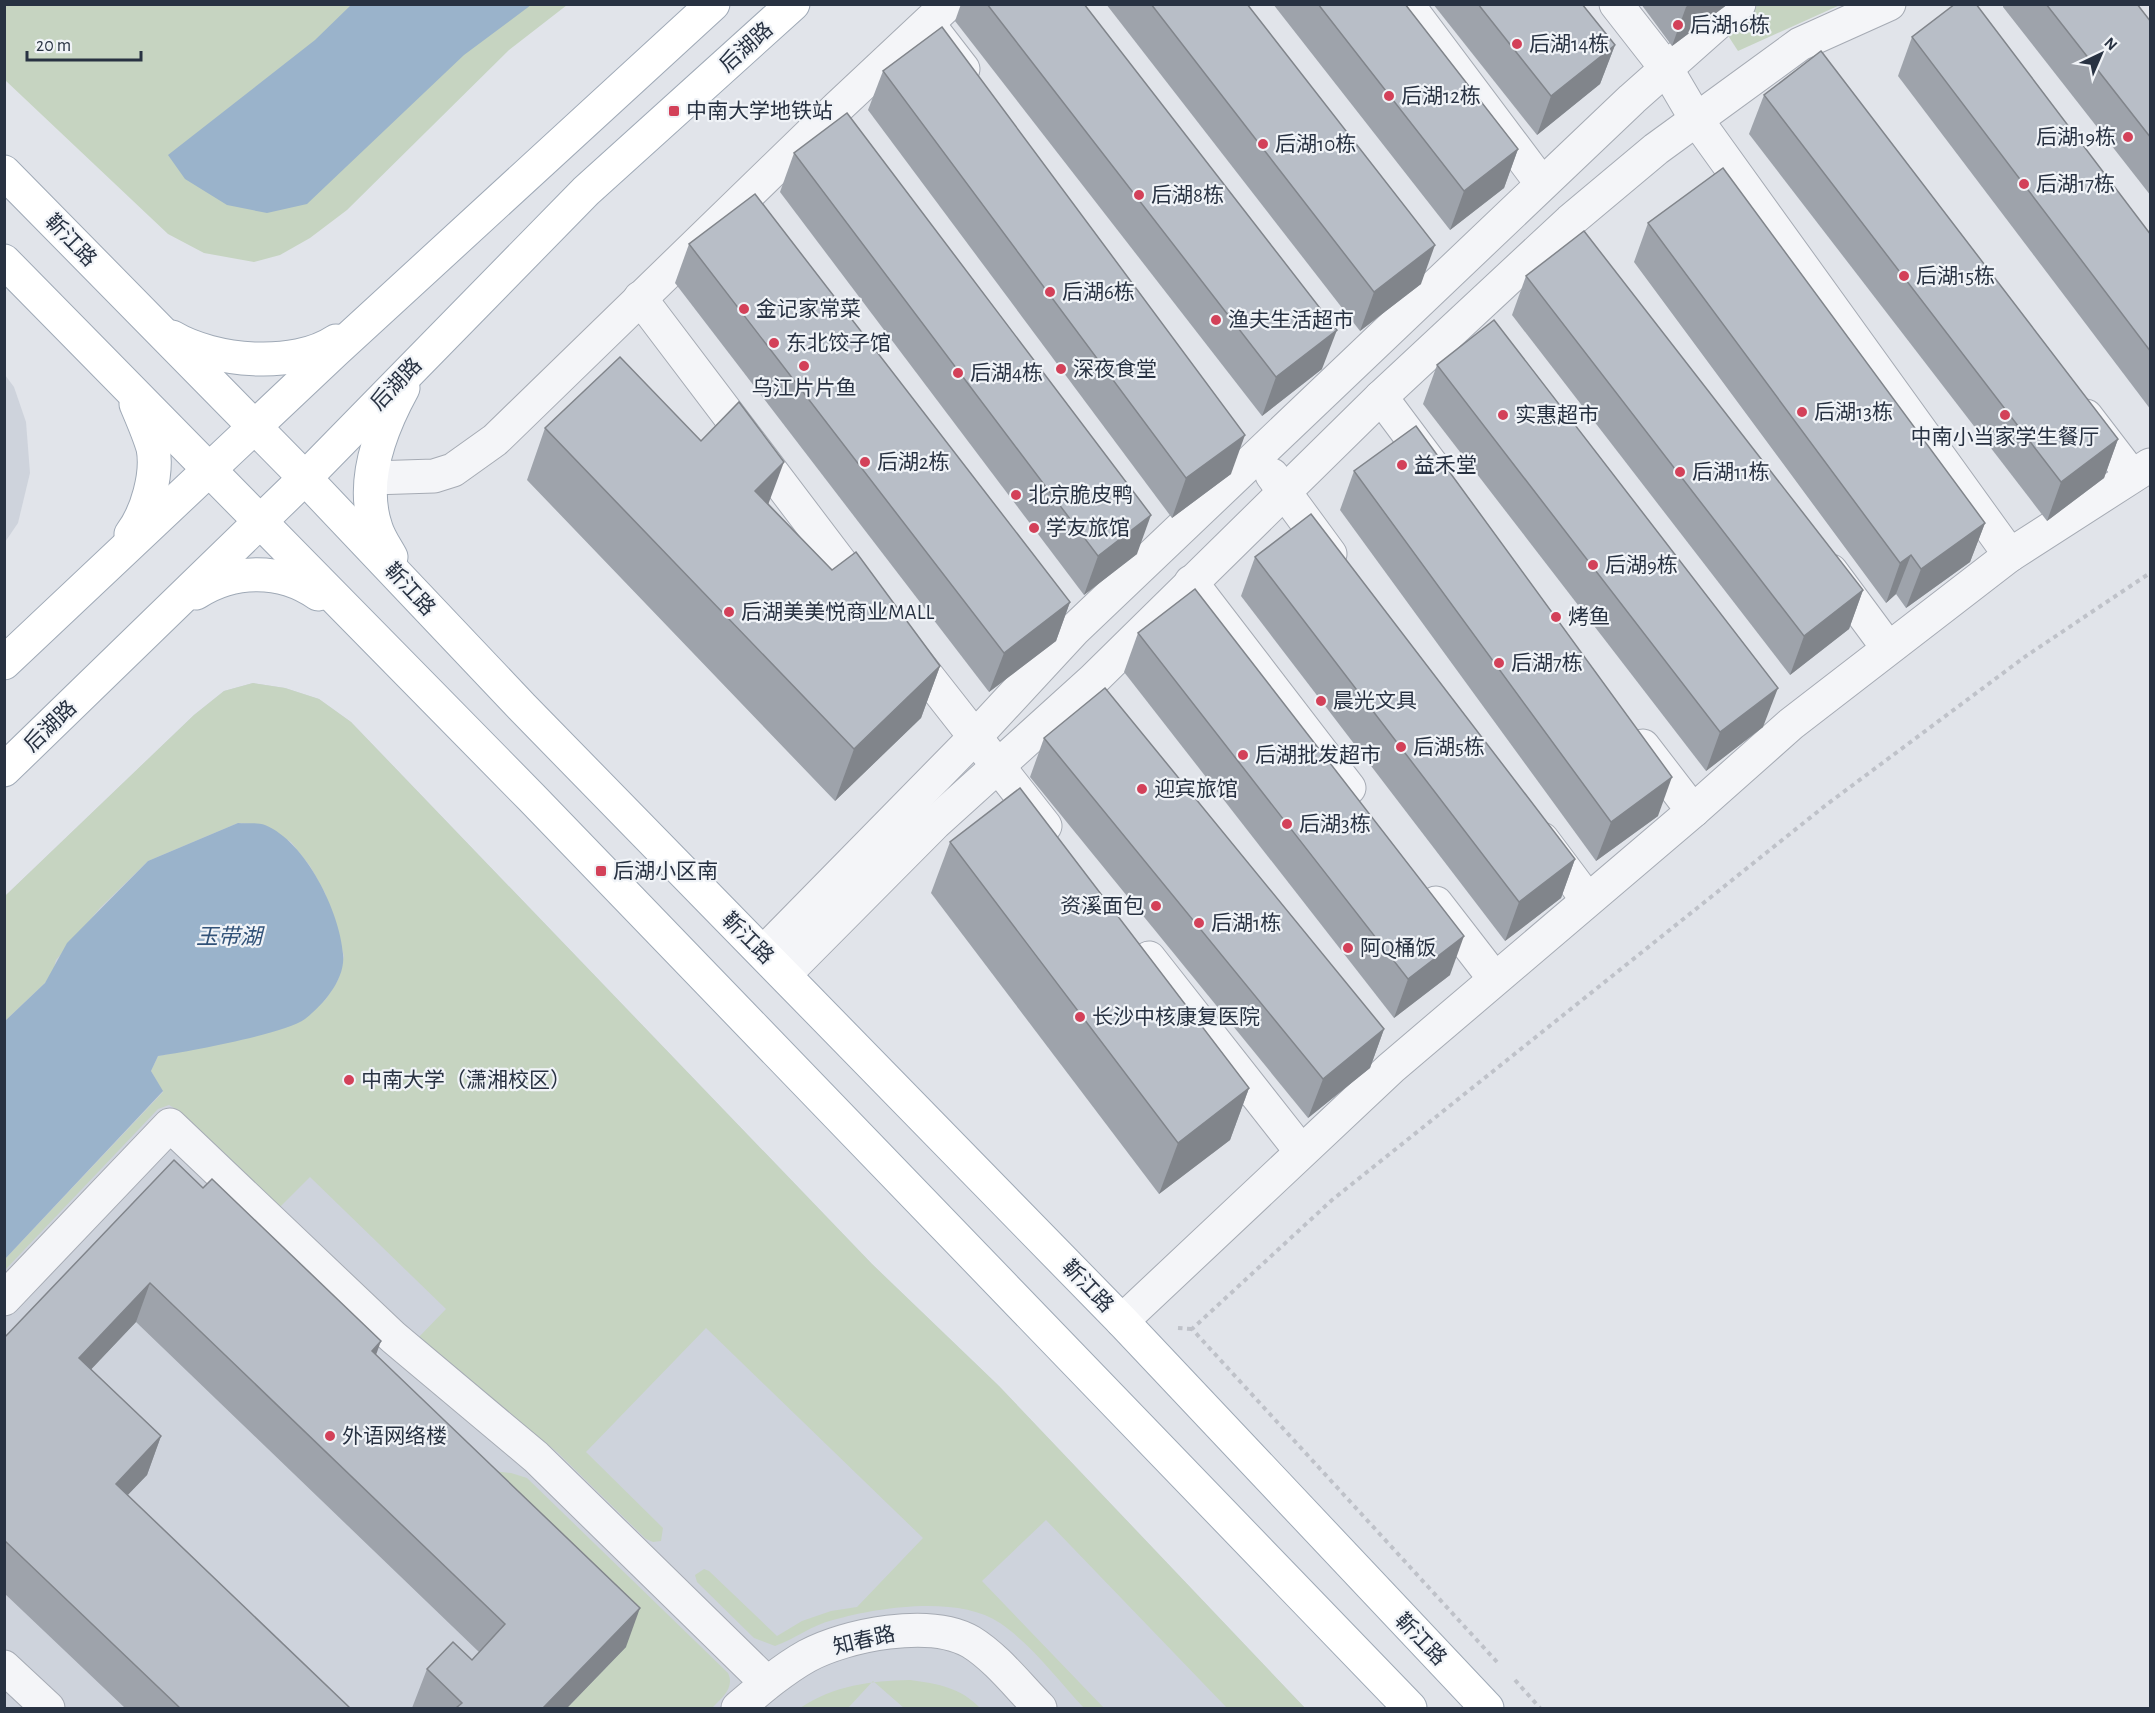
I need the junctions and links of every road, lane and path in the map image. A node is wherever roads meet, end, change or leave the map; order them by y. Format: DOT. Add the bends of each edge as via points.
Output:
graph roads {
  1 [pos="713,4"];
  2 [pos="793,4"];
  3 [pos="1407,4"];
  4 [pos="1616,4"];
  5 [pos="1739,4"];
  6 [pos="1889,4"];
  7 [pos="939,15"];
  8 [pos="1800,44"];
  9 [pos="1666,68"];
  10 [pos="1822,72"];
  11 [pos="979,90"];
  12 [pos="838,107"];
  13 [pos="1696,119"];
  14 [pos="859,136"];
  15 [pos="4,172"];
  16 [pos="1542,184"];
  17 [pos="749,193"];
  18 [pos="1570,221"];
  19 [pos="770,222"];
  20 [pos="1425,248"];
  21 [pos="1591,249"];
  22 [pos="4,261"];
  23 [pos="1446,276"];
  24 [pos="640,298"];
  25 [pos="1476,307"];
  26 [pos="379,311"];
  27 [pos="158,328"];
  28 [pos="1498,335"];
  29 [pos="1326,341"];
  30 [pos="425,354"];
  31 [pos="110,369"];
  32 [pos="1347,369"];
  33 [pos="2067,392"];
  34 [pos="1381,397"];
  35 [pos="255,427"];
  36 [pos="1236,427"];
  37 [pos="1257,455"];
  38 [pos="208,470"];
  39 [pos="2141,470"];
  40 [pos="305,478"];
  41 [pos="372,478"];
  42 [pos="1451,491"];
  43 [pos="1284,492"];
  44 [pos="1142,518"];
  45 [pos="259,522"];
  46 [pos="1810,544"];
  47 [pos="1164,546"];
  48 [pos="2010,555"];
  49 [pos="107,565"];
  50 [pos="2151,573"];
  51 [pos="1347,577"];
  52 [pos="1191,582"];
  53 [pos="417,596"];
  54 [pos="1053,602"];
  55 [pos="1074,630"];
  56 [pos="147,631"];
  57 [pos="375,640"];
  58 [pos="1888,648"];
  59 [pos="4,663"];
  60 [pos="1093,680"];
  61 [pos="1770,695"];
  62 [pos="1114,708"];
  63 [pos="1791,724"];
  64 [pos="1628,726"];
  65 [pos="974,738"];
  66 [pos="999,768"];
  67 [pos="4,770"];
  68 [pos="1364,808"];
  69 [pos="1693,811"];
  70 [pos="1524,814"];
  71 [pos="1065,852"];
  72 [pos="1415,874"];
  73 [pos="1587,899"];
  74 [pos="1131,936"];
  75 [pos="774,964"];
  76 [pos="1494,978"];
  77 [pos="1300,1150"];
  78 [pos="4,1299"];
  79 [pos="1122,1321"];
  80 [pos="1500,1664"];
  81 [pos="4,1667"];
  82 [pos="1508,1673"];
  83 [pos="766,1696"];
  84 [pos="48,1708"];
  85 [pos="738,1708"];
  86 [pos="1013,1708"];
  87 [pos="1040,1708"];
  88 [pos="1410,1708"];
  89 [pos="1487,1708"];
  90 [pos="1540,1708"];
  1 -- 26 [label="main road"];
  2 -- 30 [label="main road, 后湖路" via="586,191"];
  3 -- 16 [label="street"];
  4 -- 9 [label="street"];
  5 -- 9 [label="street"];
  6 -- 8 [label="street"];
  7 -- 11 [label="street"];
  7 -- 12 [label="street"];
  8 -- 10 [label="street"];
  8 -- 13 [label="street"];
  9 -- 13 [label="street"];
  9 -- 16 [label="street"];
  12 -- 14 [label="street"];
  12 -- 17 [label="street"];
  13 -- 18 [label="street"];
  13 -- 48 [label="street"];
  15 -- 27 [label="main road, 靳江路"];
  16 -- 23 [label="street"];
  17 -- 19 [label="street"];
  17 -- 24 [label="street"];
  18 -- 21 [label="street"];
  18 -- 25 [label="street"];
  20 -- 23 [label="street"];
  22 -- 31 [label="main road"];
  23 -- 32 [label="street"];
  24 -- 41 [label="street" via="531,406 474,456 453,470 434,476"];
  24 -- 65 [label="street"];
  25 -- 28 [label="street"];
  25 -- 34 [label="street"];
  26 -- 27 [label="main road" via="329,345 294,358 250,359 208,351 183,344"];
  26 -- 35 [label="main road"];
  27 -- 35 [label="main road, 靳江路"];
  29 -- 32 [label="street"];
  30 -- 40 [label="main road, 后湖路"];
  30 -- 41 [label="main road" via="390,411 377,447"];
  31 -- 38 [label="main road"];
  31 -- 49 [label="main road" via="136,405 153,450 152,481 145,506 135,529"];
  32 -- 37 [label="street"];
  33 -- 39 [label="street"];
  34 -- 42 [label="street"];
  34 -- 43 [label="street"];
  35 -- 38 [label="main road"];
  35 -- 40 [label="main road, 靳江路"];
  36 -- 37 [label="street"];
  37 -- 43 [label="street"];
  37 -- 47 [label="street"];
  38 -- 45 [label="main road"];
  38 -- 49 [label="main road"];
  39 -- 48 [label="street"];
  40 -- 45 [label="main road, 后湖路"];
  40 -- 53 [label="main road, 靳江路"];
  41 -- 53 [label="main road" via="375,527"];
  43 -- 51 [label="street"];
  43 -- 52 [label="street"];
  44 -- 47 [label="street"];
  45 -- 56 [label="main road, 后湖路"];
  45 -- 57 [label="main road"];
  46 -- 58 [label="street"];
  47 -- 55 [label="street"];
  48 -- 58 [label="street"];
  49 -- 59 [label="main road"];
  50 -- 80 [label="path" via="2026,656 1817,812 1332,1200 1192,1329"];
  52 -- 60 [label="street"];
  52 -- 68 [label="street"];
  53 -- 75 [label="main road, 靳江路"];
  54 -- 55 [label="street"];
  55 -- 65 [label="street"];
  56 -- 57 [label="main road" via="212,583 243,574 280,576 307,586"];
  56 -- 67 [label="main road, 后湖路"];
  57 -- 88 [label="main road"];
  58 -- 63 [label="street"];
  60 -- 62 [label="street"];
  60 -- 66 [label="street"];
  61 -- 63 [label="street"];
  63 -- 69 [label="street"];
  64 -- 69 [label="street"];
  65 -- 66 [label="street"];
  65 -- 75 [label="street"];
  66 -- 71 [label="street"];
  66 -- 75 [label="street"];
  69 -- 73 [label="street"];
  70 -- 73 [label="street"];
  72 -- 76 [label="street"];
  73 -- 76 [label="street"];
  74 -- 77 [label="street"];
  75 -- 79 [label="main road, 靳江路"];
  76 -- 77 [label="street" via="1384,1058"];
  77 -- 79 [label="street"];
  78 -- 83 [label="street" via="170,1125 393,1337 536,1457"];
  79 -- 89 [label="main road, 靳江路"];
  81 -- 84 [label="street"];
  82 -- 90 [label="path"];
  83 -- 85 [label="street, 知春路"];
  83 -- 86 [label="street" via="832,1666 876,1653 943,1651 969,1663"];
  83 -- 87 [label="street, 知春路" via="807,1656 845,1641 908,1630 970,1642"];
}
